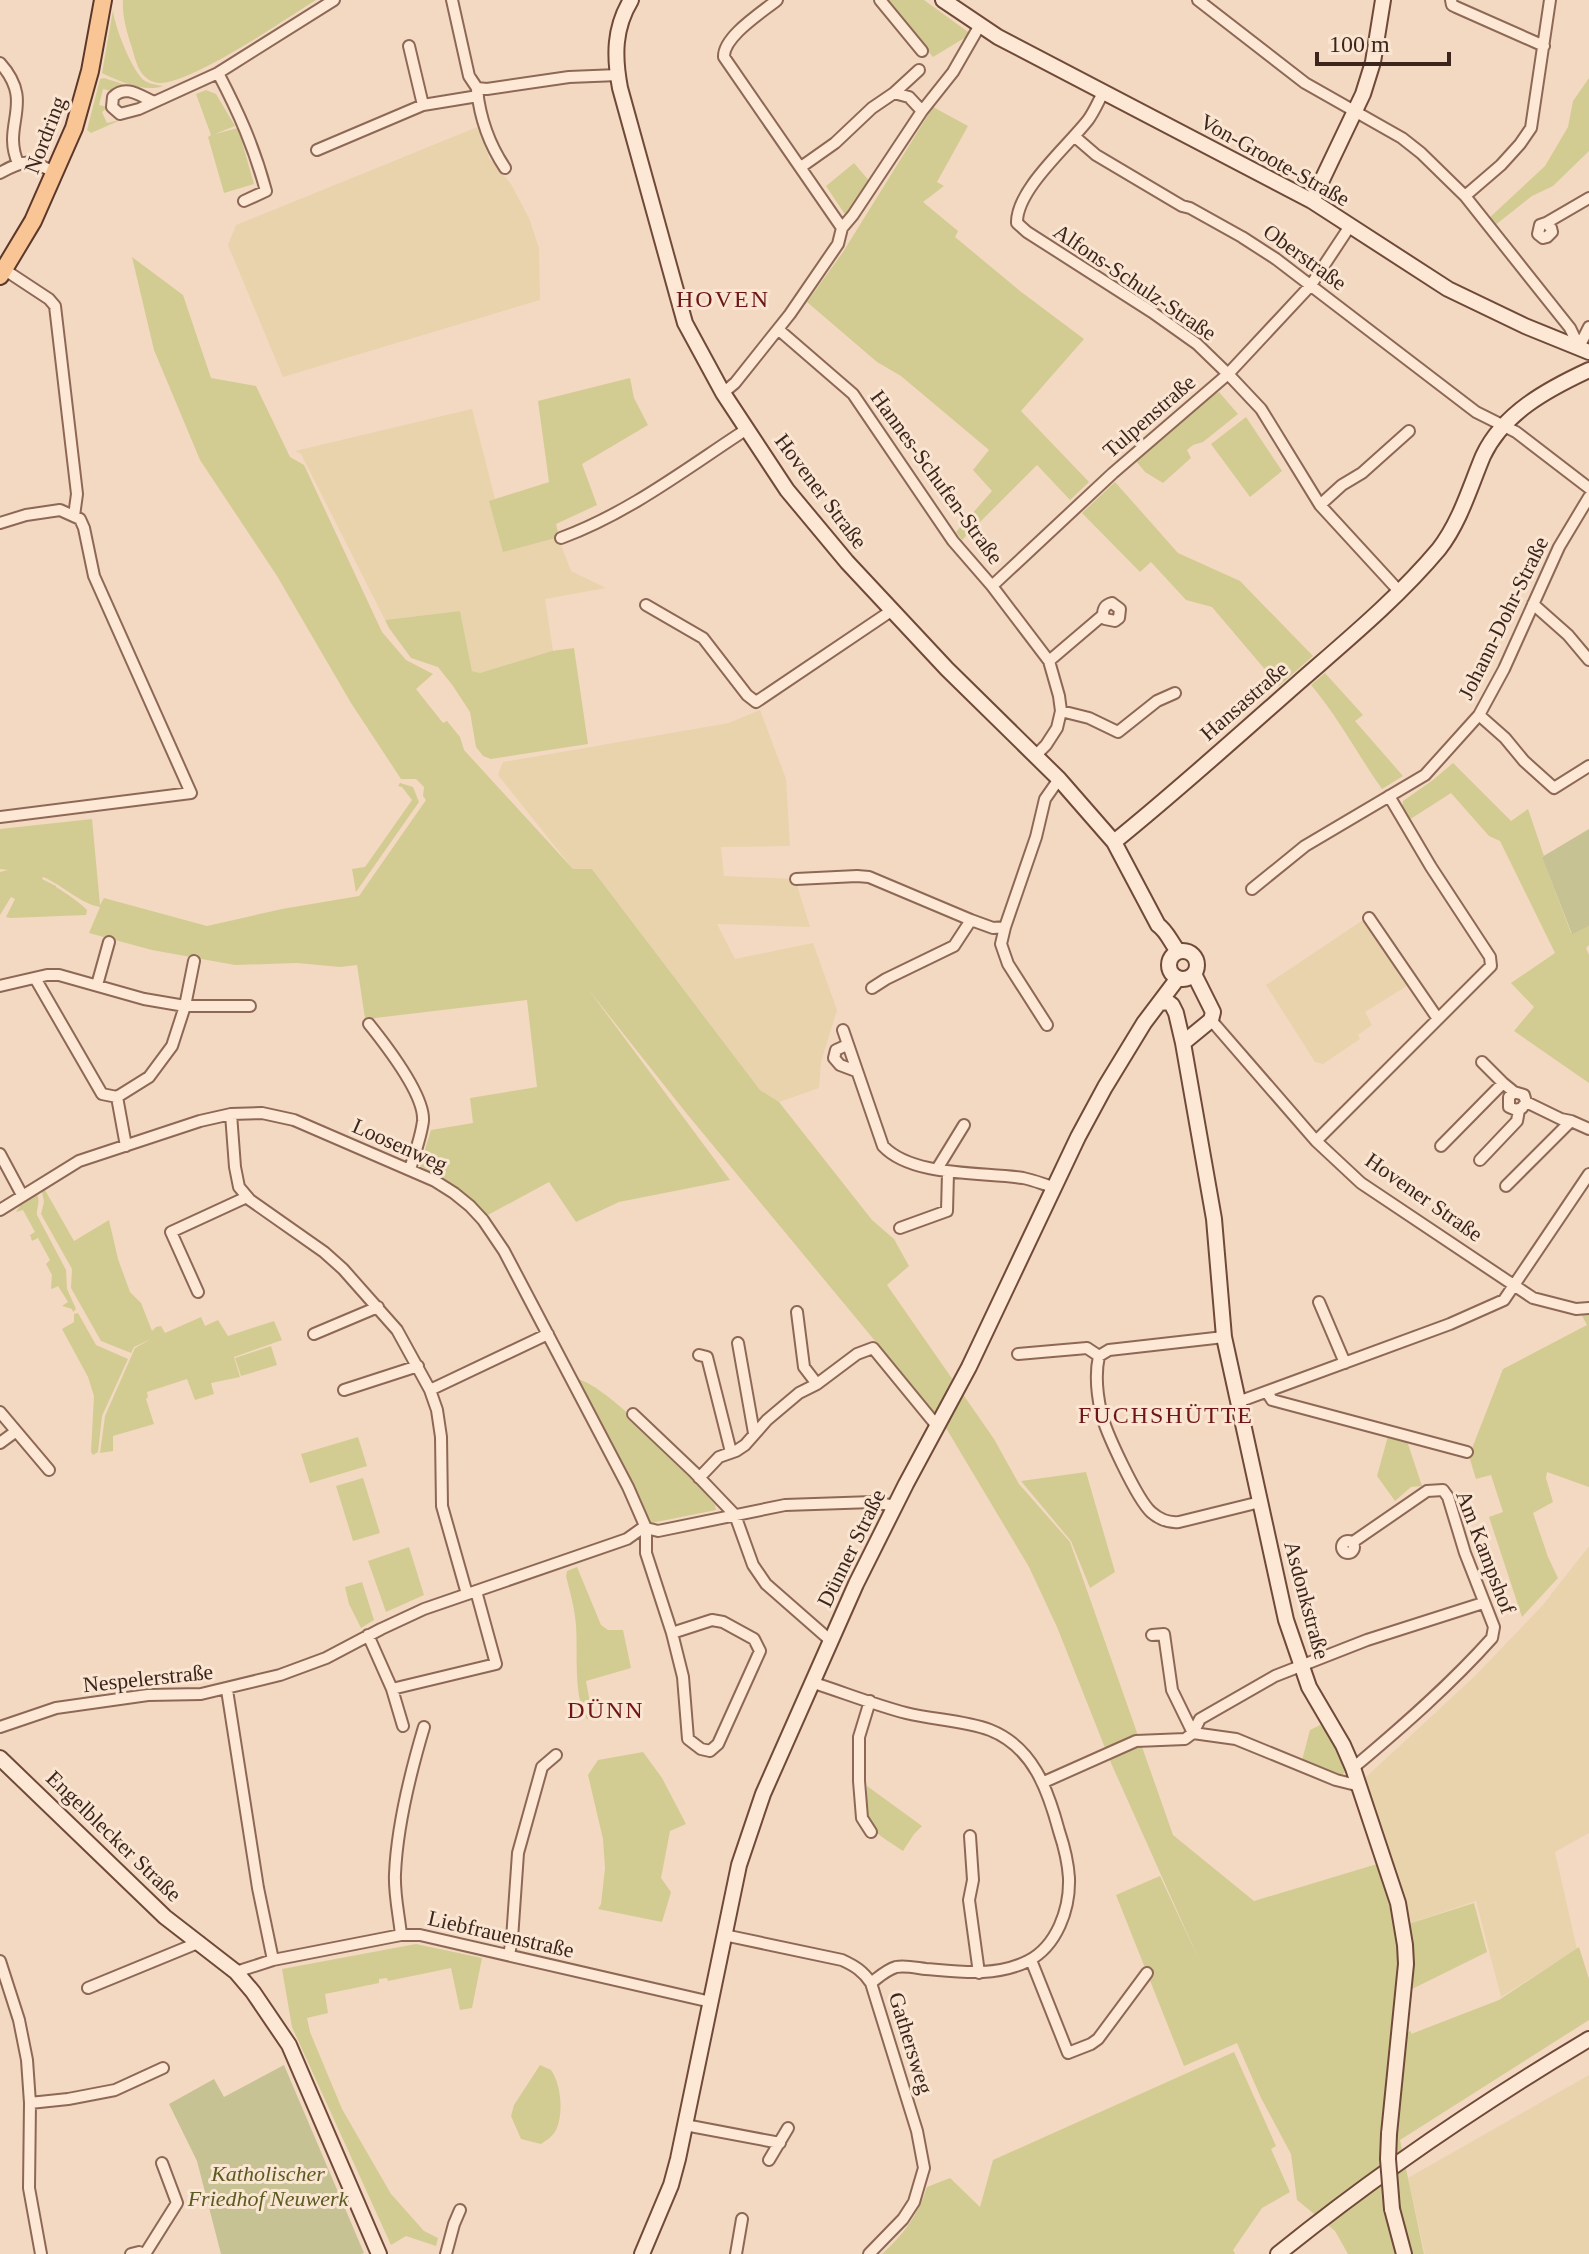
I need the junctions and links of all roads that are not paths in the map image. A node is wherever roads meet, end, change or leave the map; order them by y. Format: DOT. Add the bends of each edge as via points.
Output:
graph roads {
  1 [pos="103,0"];
  2 [pos="334,0"];
  3 [pos="452,0"];
  4 [pos="631,0"];
  5 [pos="777,0"];
  6 [pos="881,0"];
  7 [pos="943,0"];
  8 [pos="1198,0"];
  9 [pos="1383,0"];
  10 [pos="1451,0"];
  11 [pos="1550,0"];
  12 [pos="980,25"];
  13 [pos="409,46"];
  14 [pos="1544,46"];
  15 [pos="922,51"];
  16 [pos="0,63"];
  17 [pos="919,70"];
  18 [pos="218,73"];
  19 [pos="618,75"];
  20 [pos="477,92"];
  21 [pos="894,93"];
  22 [pos="1103,93"];
  23 [pos="154,102"];
  24 [pos="423,105"];
  25 [pos="922,111"];
  26 [pos="1357,111"];
  27 [pos="1074,136"];
  28 [pos="317,150"];
  29 [pos="18,163"];
  30 [pos="801,167"];
  31 [pos="505,168"];
  32 [pos="0,173"];
  33 [pos="55,173"];
  34 [pos="1465,191"];
  35 [pos="1589,198"];
  36 [pos="244,201"];
  37 [pos="1312,201"];
  38 [pos="1546,223"];
  39 [pos="1350,226"];
  40 [pos="842,228"];
  41 [pos="2,273"];
  42 [pos="1311,285"];
  43 [pos="1589,327"];
  44 [pos="779,330"];
  45 [pos="1584,349"];
  46 [pos="1589,370"];
  47 [pos="1228,374"];
  48 [pos="723,393"];
  49 [pos="1502,425"];
  50 [pos="747,429"];
  51 [pos="1409,431"];
  52 [pos="1589,488"];
  53 [pos="1589,497"];
  54 [pos="1320,505"];
  55 [pos="74,516"];
  56 [pos="0,523"];
  57 [pos="561,538"];
  58 [pos="992,586"];
  59 [pos="1399,591"];
  60 [pos="1533,604"];
  61 [pos="646,605"];
  62 [pos="891,611"];
  63 [pos="1103,615"];
  64 [pos="1589,660"];
  65 [pos="1049,661"];
  66 [pos="1175,693"];
  67 [pos="1061,711"];
  68 [pos="1479,715"];
  69 [pos="1036,755"];
  70 [pos="1589,766"];
  71 [pos="1059,779"];
  72 [pos="1389,796"];
  73 [pos="0,817"];
  74 [pos="1114,842"];
  75 [pos="796,879"];
  76 [pos="1252,889"];
  77 [pos="1369,918"];
  78 [pos="971,920"];
  79 [pos="1005,927"];
  80 [pos="109,942"];
  81 [pos="1175,954"];
  82 [pos="194,961"];
  83 [pos="1183,976"];
  84 [pos="35,978"];
  85 [pos="97,985"];
  86 [pos="0,986"];
  87 [pos="872,988"];
  88 [pos="1160,1003"];
  89 [pos="185,1006"];
  90 [pos="250,1006"];
  91 [pos="1438,1019"];
  92 [pos="1211,1020"];
  93 [pos="1144,1023"];
  94 [pos="369,1024"];
  95 [pos="1047,1025"];
  96 [pos="843,1030"];
  97 [pos="1183,1043"];
  98 [pos="847,1045"];
  99 [pos="1482,1062"];
  100 [pos="856,1071"];
  101 [pos="1503,1083"];
  102 [pos="117,1097"];
  103 [pos="1522,1106"];
  104 [pos="231,1114"];
  105 [pos="1571,1121"];
  106 [pos="964,1125"];
  107 [pos="1589,1129"];
  108 [pos="1316,1141"];
  109 [pos="126,1146"];
  110 [pos="1441,1146"];
  111 [pos="0,1154"];
  112 [pos="1480,1160"];
  113 [pos="410,1169"];
  114 [pos="942,1171"];
  115 [pos="1589,1174"];
  116 [pos="1506,1186"];
  117 [pos="1053,1187"];
  118 [pos="1585,1187"];
  119 [pos="22,1195"];
  120 [pos="247,1197"];
  121 [pos="0,1210"];
  122 [pos="900,1228"];
  123 [pos="1514,1286"];
  124 [pos="198,1292"];
  125 [pos="1319,1302"];
  126 [pos="378,1307"];
  127 [pos="1589,1308"];
  128 [pos="797,1312"];
  129 [pos="314,1334"];
  130 [pos="548,1334"];
  131 [pos="1224,1337"];
  132 [pos="738,1343"];
  133 [pos="1018,1354"];
  134 [pos="699,1355"];
  135 [pos="1099,1356"];
  136 [pos="1345,1363"];
  137 [pos="418,1366"];
  138 [pos="817,1384"];
  139 [pos="344,1390"];
  140 [pos="430,1390"];
  141 [pos="1267,1392"];
  142 [pos="1238,1402"];
  143 [pos="0,1412"];
  144 [pos="633,1414"];
  145 [pos="937,1426"];
  146 [pos="15,1432"];
  147 [pos="754,1433"];
  148 [pos="0,1443"];
  149 [pos="731,1452"];
  150 [pos="1467,1452"];
  151 [pos="49,1470"];
  152 [pos="699,1478"];
  153 [pos="1260,1502"];
  154 [pos="895,1506"];
  155 [pos="735,1515"];
  156 [pos="646,1528"];
  157 [pos="1353,1542"];
  158 [pos="471,1592"];
  159 [pos="1483,1603"];
  160 [pos="672,1633"];
  161 [pos="368,1635"];
  162 [pos="1152,1635"];
  163 [pos="831,1641"];
  164 [pos="1301,1666"];
  165 [pos="814,1683"];
  166 [pos="392,1689"];
  167 [pos="227,1690"];
  168 [pos="870,1701"];
  169 [pos="403,1726"];
  170 [pos="0,1727"];
  171 [pos="424,1727"];
  172 [pos="1193,1733"];
  173 [pos="556,1755"];
  174 [pos="0,1758"];
  175 [pos="1353,1768"];
  176 [pos="1044,1782"];
  177 [pos="1360,1786"];
  178 [pos="871,1832"];
  179 [pos="970,1836"];
  180 [pos="401,1935"];
  181 [pos="724,1935"];
  182 [pos="200,1942"];
  183 [pos="509,1955"];
  184 [pos="273,1960"];
  185 [pos="1031,1960"];
  186 [pos="0,1961"];
  187 [pos="236,1972"];
  188 [pos="979,1973"];
  189 [pos="1147,1973"];
  190 [pos="871,1983"];
  191 [pos="88,1988"];
  192 [pos="711,2002"];
  193 [pos="1589,2039"];
  194 [pos="163,2068"];
  195 [pos="30,2103"];
  196 [pos="685,2125"];
  197 [pos="788,2128"];
  198 [pos="780,2143"];
  199 [pos="769,2160"];
  200 [pos="162,2163"];
  201 [pos="460,2210"];
  202 [pos="742,2219"];
  203 [pos="41,2254"];
  204 [pos="131,2254"];
  205 [pos="145,2254"];
  206 [pos="379,2254"];
  207 [pos="446,2254"];
  208 [pos="642,2254"];
  209 [pos="736,2254"];
  210 [pos="869,2254"];
  211 [pos="1278,2254"];
  212 [pos="1404,2254"];
  1 -- 33 [label="main road, Nordring" via="90,71"];
  2 -- 18 [label="street"];
  3 -- 20 [label="street"];
  4 -- 19 [label="street, Hovener Straße" via="622,14 615,49"];
  5 -- 30 [label="street" via="729,40 724,57"];
  6 -- 15 [label="street"];
  7 -- 12 [label="street, Von-Groote-Straße"];
  8 -- 26 [label="street" via="1305,83"];
  9 -- 26 [label="street" via="1373,62"];
  10 -- 14 [label="street" via="1456,7"];
  11 -- 14 [label="street"];
  12 -- 22 [label="street, Von-Groote-Straße"];
  12 -- 25 [label="street"];
  13 -- 24 [label="street"];
  14 -- 34 [label="street" via="1531,128 1501,165"];
  16 -- 29 [label="street" via="17,94 12,142"];
  17 -- 21 [label="street"];
  18 -- 23 [label="street"];
  18 -- 36 [label="street" via="241,115 266,191"];
  19 -- 20 [label="street"];
  19 -- 48 [label="street, Hovener Straße" via="685,323"];
  20 -- 24 [label="street"];
  20 -- 31 [label="street" via="492,149"];
  21 -- 25 [label="street" via="909,97"];
  21 -- 30 [label="street"];
  22 -- 27 [label="street, Alfons-Schulz-Straße"];
  22 -- 37 [label="street, Von-Groote-Straße"];
  24 -- 28 [label="street"];
  25 -- 40 [label="street"];
  26 -- 34 [label="street" via="1402,138"];
  26 -- 37 [label="street"];
  27 -- 42 [label="street, Oberstraße" via="1096,155 1242,237"];
  27 -- 47 [label="street, Alfons-Schulz-Straße" via="1037,178 1017,213 1017,223 1197,344"];
  29 -- 32 [label="street"];
  29 -- 33 [label="street" via="35,163"];
  30 -- 40 [label="street"];
  33 -- 41 [label="main road, Nordring"];
  34 -- 45 [label="street"];
  35 -- 38 [label="street"];
  37 -- 39 [label="street, Von-Groote-Straße"];
  39 -- 42 [label="street, Tulpenstraße"];
  39 -- 45 [label="street, Von-Groote-Straße" via="1448,289"];
  40 -- 44 [label="street" via="838,244"];
  41 -- 55 [label="street" via="55,306 77,494"];
  42 -- 47 [label="street, Tulpenstraße"];
  42 -- 49 [label="street, Oberstraße" via="1476,412"];
  43 -- 45 [label="street"];
  44 -- 48 [label="street"];
  44 -- 58 [label="street, Hannes-Schufen-Straße" via="853,394 953,541"];
  46 -- 49 [label="street, Hansastraße" via="1546,392"];
  47 -- 54 [label="street, Alfons-Schulz-Straße" via="1261,409"];
  47 -- 58 [label="street, Tulpenstraße"];
  48 -- 50 [label="street, Hovener Straße"];
  49 -- 52 [label="street, Oberstraße"];
  49 -- 59 [label="street, Hansastraße" via="1454,526"];
  50 -- 57 [label="street" via="636,503"];
  50 -- 62 [label="street, Hovener Straße" via="796,502"];
  51 -- 54 [label="street"];
  53 -- 60 [label="street, Johann-Dohr-Straße"];
  54 -- 59 [label="street, Alfons-Schulz-Straße"];
  55 -- 56 [label="street" via="60,510"];
  55 -- 73 [label="street" via="84,528 94,576 191,793"];
  58 -- 65 [label="street, Hannes-Schufen-Straße"];
  59 -- 74 [label="street, Hansastraße"];
  60 -- 64 [label="street"];
  60 -- 68 [label="street, Johann-Dohr-Straße"];
  61 -- 62 [label="street" via="703,638 756,702"];
  62 -- 69 [label="street, Hovener Straße"];
  63 -- 65 [label="street"];
  65 -- 67 [label="street, Hannes-Schufen-Straße"];
  66 -- 67 [label="street" via="1118,732"];
  67 -- 69 [label="street" via="1057,728"];
  68 -- 70 [label="street" via="1554,788"];
  68 -- 72 [label="street, Johann-Dohr-Straße" via="1425,775"];
  69 -- 71 [label="street, Hovener Straße"];
  71 -- 74 [label="street, Hovener Straße"];
  71 -- 79 [label="street" via="1045,799"];
  72 -- 76 [label="street, Johann-Dohr-Straße" via="1305,846"];
  72 -- 91 [label="street" via="1490,957 1491,966"];
  74 -- 81 [label="street, Hovener Straße" via="1157,932"];
  75 -- 78 [label="street" via="869,877"];
  77 -- 91 [label="street"];
  78 -- 79 [label="street"];
  78 -- 87 [label="street" via="954,946"];
  79 -- 95 [label="street" via="1001,944 1008,964"];
  80 -- 85 [label="street"];
  81 -- 83 [label="street" via="1169,969"];
  81 -- 83 [label="street" via="1186,951 1196,958 1197,969"];
  82 -- 89 [label="street"];
  83 -- 88 [label="street, Dünner Straße"];
  83 -- 92 [label="street, Hovener Straße" via="1213,1012"];
  83 -- 93 [label="street, Dünner Straße" via="1149,1006"];
  84 -- 85 [label="street" via="59,975"];
  84 -- 86 [label="street"];
  84 -- 102 [label="street" via="102,1094"];
  85 -- 89 [label="street"];
  88 -- 93 [label="street, Dünner Straße"];
  88 -- 97 [label="street, Asdonkstraße" via="1172,1005"];
  89 -- 90 [label="street"];
  89 -- 102 [label="street" via="172,1046 149,1077"];
  91 -- 108 [label="street"];
  92 -- 97 [label="street"];
  92 -- 108 [label="street, Hovener Straße"];
  93 -- 117 [label="street, Dünner Straße"];
  94 -- 113 [label="street" via="421,1103 423,1119"];
  96 -- 98 [label="street"];
  97 -- 131 [label="street, Asdonkstraße" via="1214,1219"];
  98 -- 100 [label="street"];
  98 -- 100 [label="street" via="836,1050 834,1058"];
  99 -- 101 [label="street"];
  100 -- 114 [label="street" via="883,1146 891,1155"];
  101 -- 103 [label="street" via="1514,1092 1508,1103 1512,1109"];
  101 -- 110 [label="street"];
  102 -- 109 [label="street"];
  103 -- 105 [label="street"];
  103 -- 112 [label="street" via="1517,1121"];
  104 -- 109 [label="street, Loosenweg"];
  104 -- 113 [label="street, Loosenweg" via="294,1120"];
  104 -- 120 [label="street" via="235,1167"];
  105 -- 107 [label="street"];
  105 -- 116 [label="street"];
  106 -- 114 [label="street"];
  108 -- 123 [label="street, Hovener Straße" via="1361,1183"];
  109 -- 119 [label="street, Loosenweg" via="79,1161"];
  111 -- 119 [label="street"];
  113 -- 130 [label="street, Loosenweg" via="454,1193 483,1220"];
  114 -- 117 [label="street"];
  114 -- 122 [label="street" via="947,1211"];
  115 -- 118 [label="street"];
  117 -- 145 [label="street, Dünner Straße"];
  118 -- 123 [label="street"];
  119 -- 121 [label="street, Loosenweg"];
  120 -- 124 [label="street" via="171,1232"];
  120 -- 126 [label="street" via="324,1252"];
  123 -- 127 [label="street, Hovener Straße" via="1533,1298"];
  123 -- 136 [label="street" via="1504,1300"];
  125 -- 136 [label="street"];
  126 -- 129 [label="street"];
  126 -- 137 [label="street"];
  128 -- 138 [label="street" via="804,1367"];
  130 -- 140 [label="street"];
  130 -- 156 [label="street, Loosenweg"];
  131 -- 135 [label="street" via="1109,1350"];
  131 -- 142 [label="street, Asdonkstraße"];
  132 -- 147 [label="street"];
  133 -- 135 [label="street" via="1087,1348"];
  134 -- 149 [label="street" via="707,1357"];
  135 -- 153 [label="street" via="1101,1414 1150,1512 1167,1523"];
  136 -- 141 [label="street"];
  137 -- 139 [label="street"];
  137 -- 140 [label="street"];
  138 -- 145 [label="street" via="873,1348"];
  138 -- 147 [label="street"];
  140 -- 158 [label="street" via="441,1437 442,1506"];
  141 -- 142 [label="street"];
  141 -- 150 [label="street" via="1272,1400"];
  142 -- 153 [label="street, Asdonkstraße"];
  143 -- 146 [label="street"];
  144 -- 152 [label="street"];
  145 -- 154 [label="street, Dünner Straße"];
  146 -- 148 [label="street"];
  146 -- 151 [label="street"];
  147 -- 149 [label="street"];
  149 -- 152 [label="street"];
  152 -- 155 [label="street"];
  153 -- 164 [label="street, Asdonkstraße"];
  154 -- 155 [label="street" via="785,1505"];
  154 -- 163 [label="street, Dünner Straße"];
  155 -- 156 [label="street" via="658,1531"];
  155 -- 163 [label="street" via="756,1572"];
  156 -- 158 [label="street, Nespelerstraße"];
  156 -- 160 [label="street, Loosenweg" via="646,1553"];
  157 -- 159 [label="street, Am Kampshof" via="1427,1491 1443,1490"];
  158 -- 161 [label="street, Nespelerstraße"];
  158 -- 166 [label="street" via="496,1664"];
  159 -- 164 [label="street"];
  159 -- 175 [label="street, Am Kampshof" via="1494,1627 1492,1638"];
  160 -- 160 [label="street, Loosenweg" via="683,1677 688,1739 710,1751 718,1744 759,1645 712,1620"];
  161 -- 166 [label="street"];
  161 -- 167 [label="street, Nespelerstraße" via="326,1658"];
  162 -- 172 [label="street" via="1164,1634 1172,1690"];
  163 -- 165 [label="street, Dünner Straße"];
  164 -- 172 [label="street" via="1200,1719"];
  164 -- 175 [label="street, Asdonkstraße"];
  165 -- 168 [label="street"];
  165 -- 181 [label="street, Dünner Straße" via="749,1831"];
  166 -- 169 [label="street"];
  167 -- 170 [label="street, Nespelerstraße" via="97,1701"];
  167 -- 184 [label="street"];
  168 -- 176 [label="street" via="965,1722 1005,1737"];
  168 -- 178 [label="street" via="859,1737 859,1781 862,1818"];
  171 -- 180 [label="street" via="396,1862"];
  172 -- 176 [label="street" via="1185,1739 1136,1741"];
  172 -- 177 [label="street" via="1236,1739"];
  173 -- 183 [label="street" via="542,1767 518,1853"];
  174 -- 182 [label="street, Engelblecker Straße" via="165,1917"];
  175 -- 177 [label="street, Asdonkstraße"];
  176 -- 185 [label="street" via="1064,1847 1069,1892 1056,1934"];
  177 -- 212 [label="street, Asdonkstraße, bridge" via="1398,1903 1405,1945 1388,2172"];
  179 -- 188 [label="street" via="969,1900"];
  180 -- 183 [label="street, Liebfrauenstraße"];
  180 -- 184 [label="street, Liebfrauenstraße"];
  181 -- 190 [label="street, Gathersweg" via="842,1960 864,1972"];
  181 -- 192 [label="street, Dünner Straße"];
  182 -- 187 [label="street, Engelblecker Straße"];
  182 -- 191 [label="street"];
  183 -- 192 [label="street, Liebfrauenstraße"];
  184 -- 187 [label="street, Liebfrauenstraße"];
  185 -- 188 [label="street"];
  185 -- 189 [label="street" via="1068,2053 1098,2039"];
  186 -- 195 [label="street" via="19,2020"];
  187 -- 206 [label="street, Engelblecker Straße" via="289,2045"];
  188 -- 190 [label="street" via="899,1966"];
  190 -- 210 [label="street, Gathersweg" via="924,2168 903,2219"];
  192 -- 196 [label="street, Dünner Straße"];
  193 -- 211 [label="street" via="1420,2146"];
  194 -- 195 [label="street" via="115,2090"];
  195 -- 203 [label="street" via="29,2188"];
  196 -- 198 [label="street"];
  196 -- 208 [label="street, Dünner Straße" via="671,2185"];
  197 -- 198 [label="street"];
  198 -- 199 [label="street"];
  200 -- 205 [label="street" via="177,2203"];
  201 -- 207 [label="street"];
  202 -- 209 [label="street"];
  204 -- 205 [label="street"];
}
